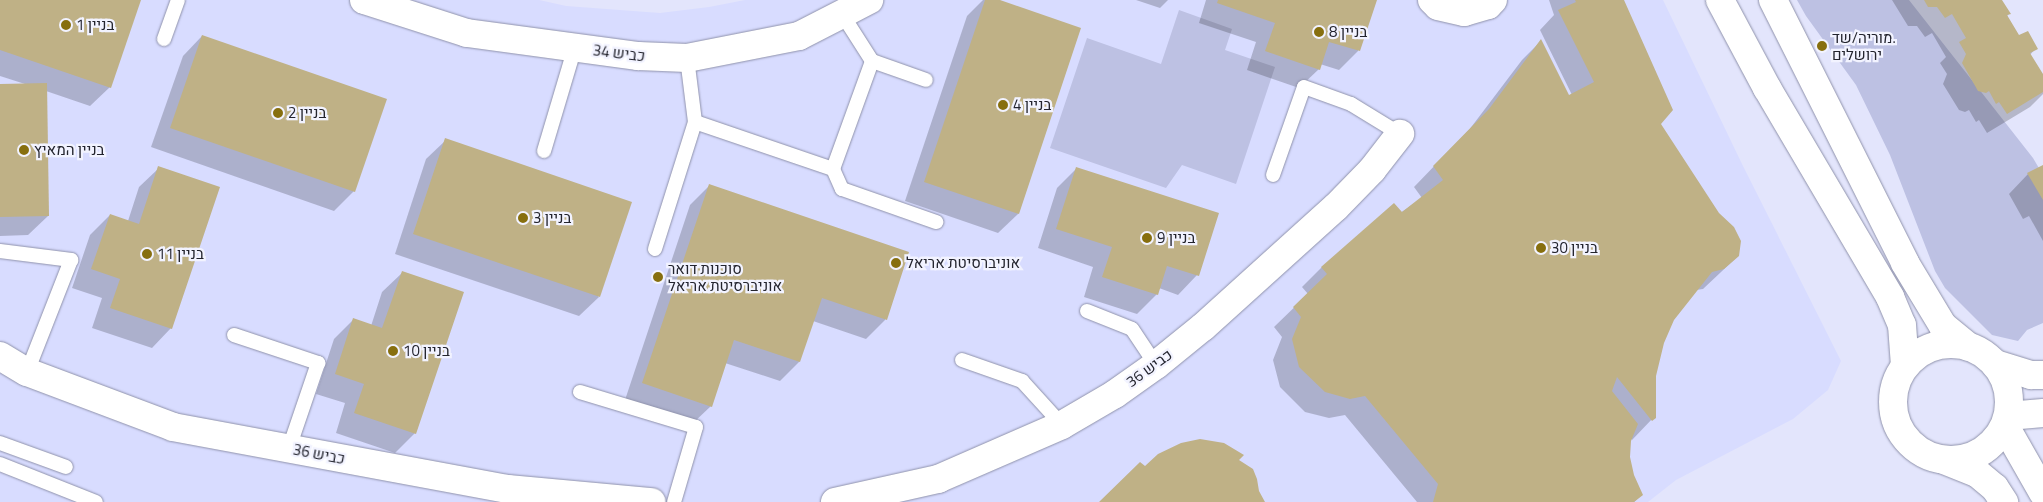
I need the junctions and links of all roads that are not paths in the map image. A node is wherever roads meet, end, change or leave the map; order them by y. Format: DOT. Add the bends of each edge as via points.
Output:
graph roads {
  1 [pos="178,0"];
  2 [pos="364,0"];
  3 [pos="869,0"];
  4 [pos="1432,0"];
  5 [pos="1493,0"];
  6 [pos="1720,0"];
  7 [pos="1773,0"];
  8 [pos="842,14"];
  9 [pos="164,39"];
  10 [pos="575,47"];
  11 [pos="688,58"];
  12 [pos="872,61"];
  13 [pos="926,80"];
  14 [pos="695,122"];
  15 [pos="1400,134"];
  16 [pos="544,151"];
  17 [pos="833,169"];
  18 [pos="1274,175"];
  19 [pos="936,222"];
  20 [pos="655,249"];
  21 [pos="0,251"];
  22 [pos="1087,311"];
  23 [pos="234,335"];
  24 [pos="1969,347"];
  25 [pos="0,356"];
  26 [pos="962,360"];
  27 [pos="1995,364"];
  28 [pos="1156,365"];
  29 [pos="1905,366"];
  30 [pos="27,372"];
  31 [pos="2043,375"];
  32 [pos="580,392"];
  33 [pos="2043,413"];
  34 [pos="2006,421"];
  35 [pos="1062,425"];
  36 [pos="0,443"];
  37 [pos="289,448"];
  38 [pos="1942,460"];
  39 [pos="0,464"];
  40 [pos="66,467"];
  41 [pos="2043,493"];
  42 [pos="882,498"];
  43 [pos="96,502"];
  44 [pos="651,502"];
  45 [pos="674,502"];
  46 [pos="835,502"];
  47 [pos="2004,502"];
  1 -- 9 [label="lane"];
  2 -- 10 [label="street, כביש 34" via="467,33"];
  3 -- 8 [label="street, כביש 34"];
  4 -- 5 [label="street" via="1438,6 1464,12"];
  6 -- 29 [label="street" via="1767,88 1890,297 1902,325"];
  7 -- 24 [label="street" via="1905,263 1943,326"];
  8 -- 11 [label="street, כביש 34" via="799,36"];
  8 -- 12 [label="lane"];
  10 -- 11 [label="street, כביש 34" via="638,56"];
  10 -- 16 [label="lane"];
  11 -- 14 [label="lane"];
  12 -- 13 [label="lane"];
  12 -- 17 [label="lane"];
  14 -- 17 [label="lane"];
  14 -- 20 [label="lane"];
  15 -- 18 [label="lane" via="1351,104 1304,87"];
  15 -- 28 [label="street, כביש 36" via="1372,170 1336,207"];
  17 -- 19 [label="lane" via="842,189"];
  21 -- 30 [label="lane" via="71,260"];
  22 -- 28 [label="lane" via="1132,329"];
  23 -- 37 [label="lane" via="318,363"];
  24 -- 27 [label="street" via="1983,353"];
  24 -- 29 [label="street" via="1951,344 1934,347 1918,354"];
  25 -- 30 [label="street, כביש 36"];
  26 -- 35 [label="lane" via="1022,381"];
  27 -- 31 [label="street" via="2031,375"];
  27 -- 34 [label="street" via="2005,380 2010,398"];
  28 -- 35 [label="street, כביש 36"];
  29 -- 38 [label="street" via="1894,390 1897,424 1907,440 1923,453"];
  30 -- 37 [label="street, כביש 36" via="173,427"];
  32 -- 45 [label="lane" via="696,427"];
  33 -- 34 [label="street"];
  34 -- 38 [label="street" via="1994,442 1979,454 1961,460"];
  34 -- 41 [label="street"];
  35 -- 42 [label="street, כביש 36" via="938,479"];
  36 -- 40 [label="lane"];
  37 -- 44 [label="street, כביש 36" via="508,489"];
  38 -- 47 [label="street" via="1977,473 1995,488"];
  39 -- 43 [label="lane"];
  42 -- 46 [label="street, כביש 36"];
}
